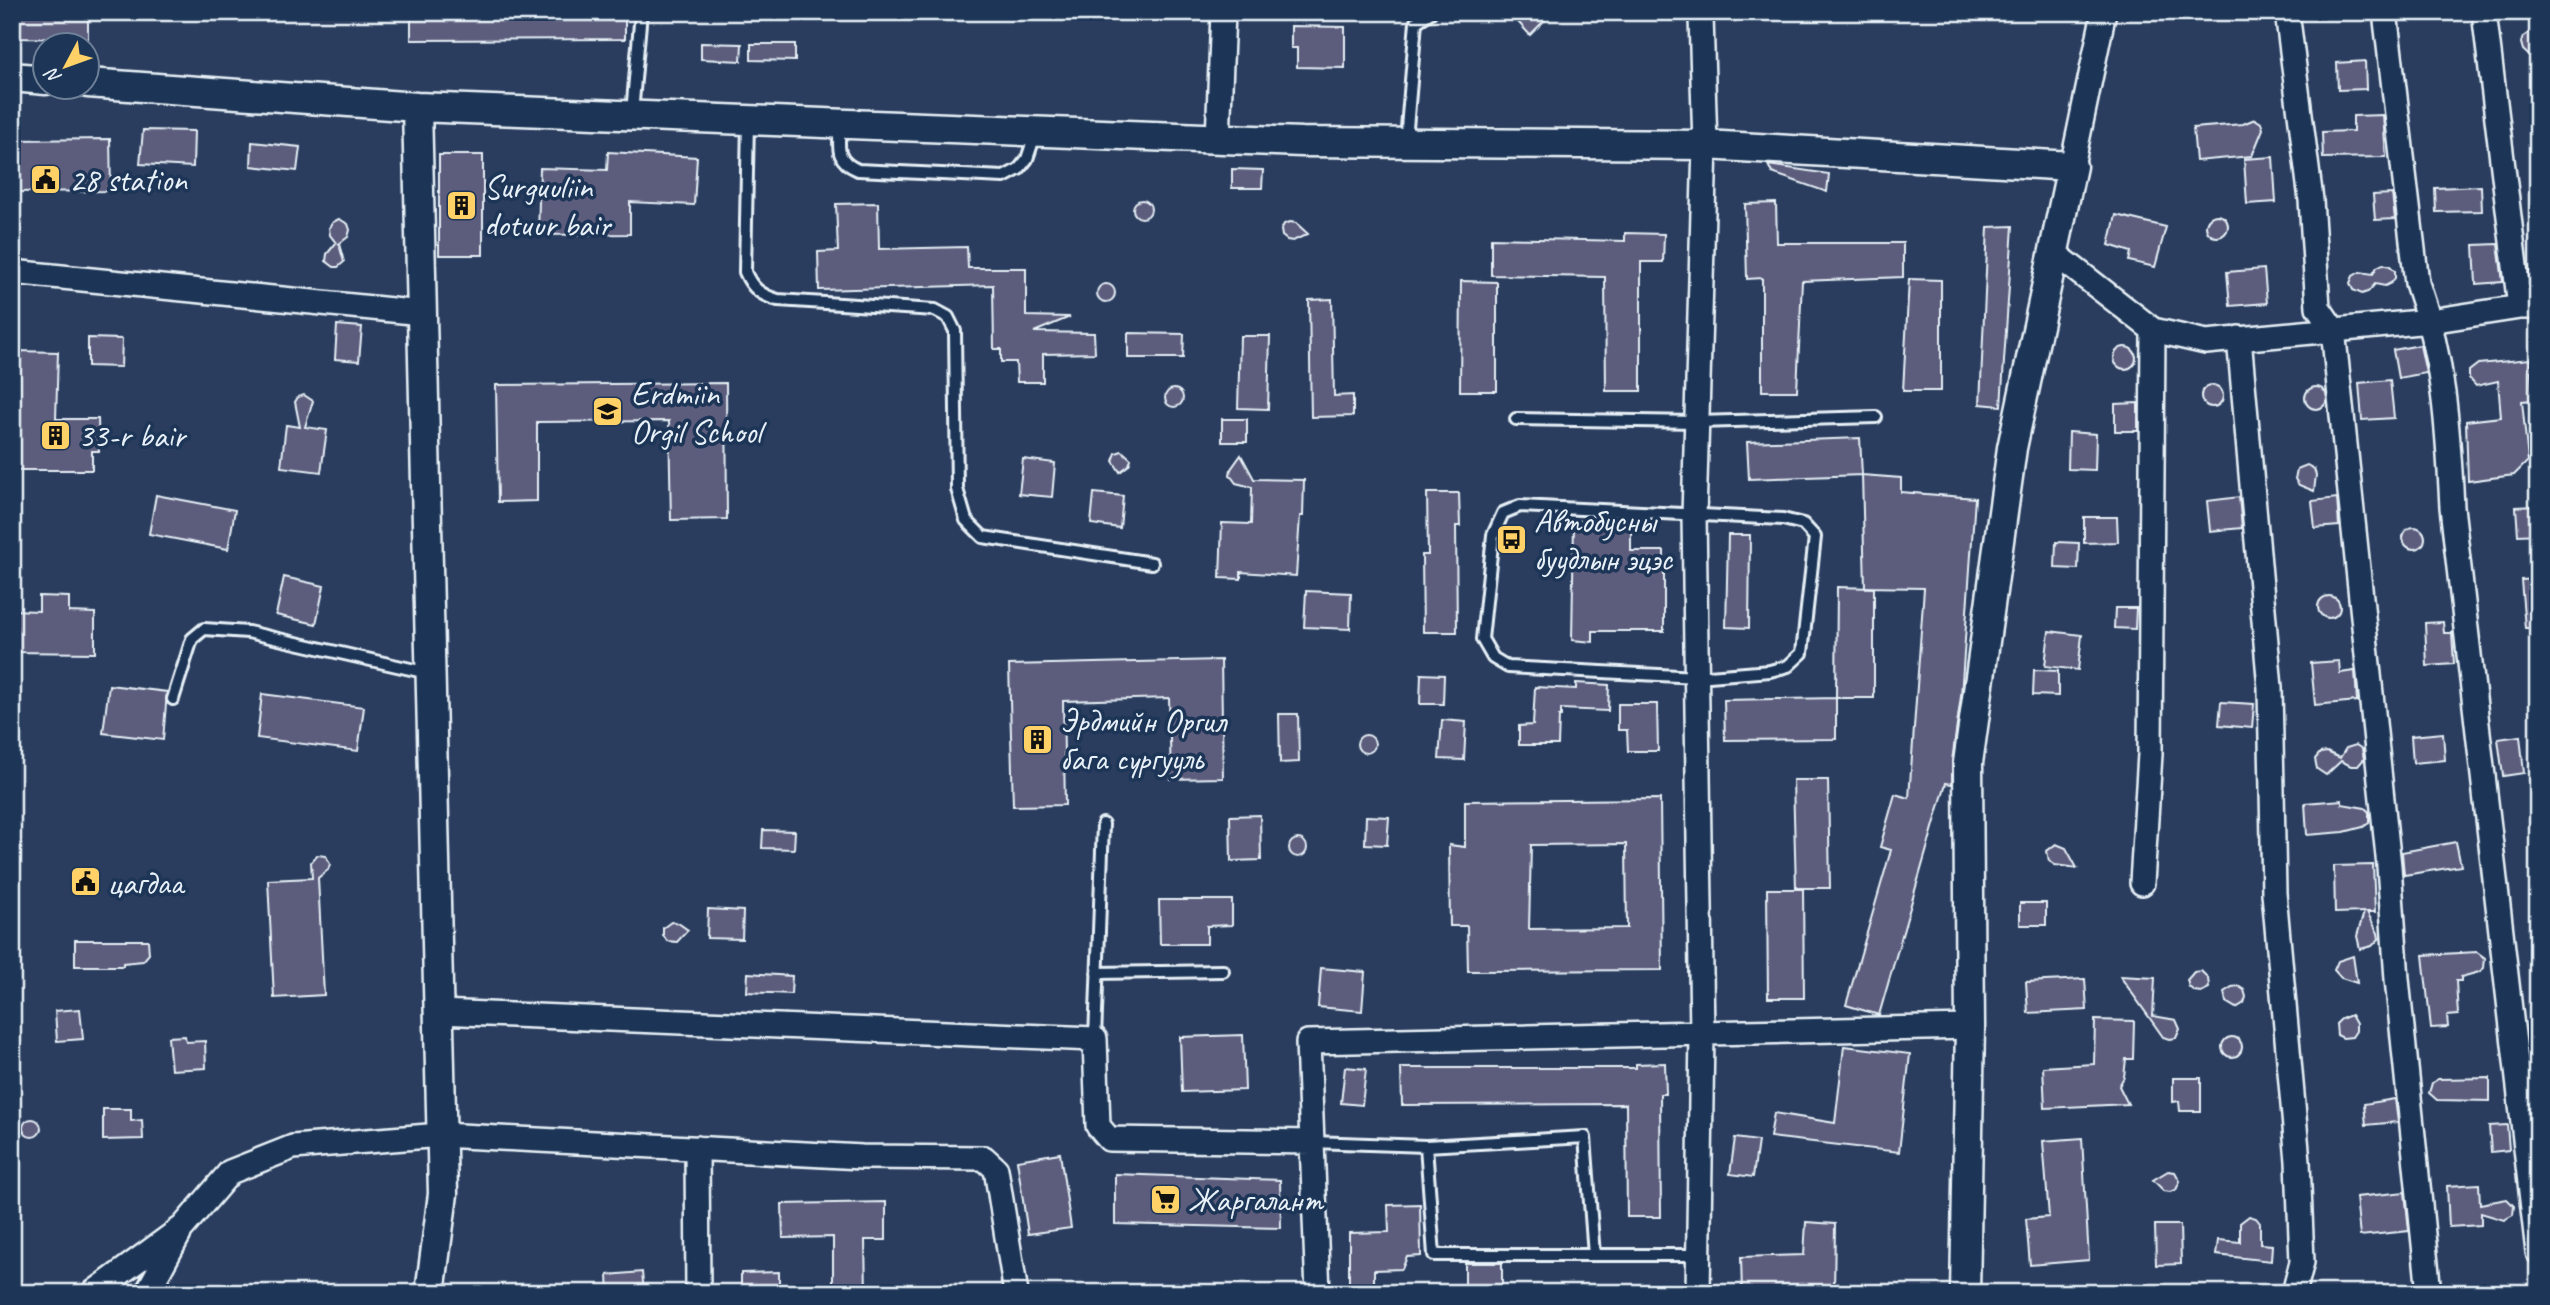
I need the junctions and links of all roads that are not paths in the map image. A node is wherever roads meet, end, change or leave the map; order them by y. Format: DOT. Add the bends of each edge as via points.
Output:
graph roads {
  1 [pos="641,12"];
  2 [pos="1223,12"];
  3 [pos="1431,12"];
  4 [pos="2104,12"];
  5 [pos="2287,12"];
  6 [pos="2385,12"];
  7 [pos="2484,12"];
  8 [pos="1701,17"];
  9 [pos="12,77"];
  10 [pos="32,79"];
  11 [pos="102,84"];
  12 [pos="417,107"];
  13 [pos="632,116"];
  14 [pos="748,121"];
  15 [pos="840,124"];
  16 [pos="1036,132"];
  17 [pos="1218,139"];
  18 [pos="1405,143"];
  19 [pos="1705,145"];
  20 [pos="2072,166"];
  21 [pos="2053,252"];
  22 [pos="12,272"];
  23 [pos="2529,307"];
  24 [pos="422,313"];
  25 [pos="2430,321"];
  26 [pos="2333,329"];
  27 [pos="2152,330"];
  28 [pos="2239,338"];
  29 [pos="1876,417"];
  30 [pos="1516,419"];
  31 [pos="1697,422"];
  32 [pos="1694,516"];
  33 [pos="1152,563"];
  34 [pos="430,673"];
  35 [pos="1697,677"];
  36 [pos="173,699"];
  37 [pos="1103,824"];
  38 [pos="2142,883"];
  39 [pos="1223,971"];
  40 [pos="1097,973"];
  41 [pos="438,1012"];
  42 [pos="1970,1027"];
  43 [pos="1702,1034"];
  44 [pos="1094,1039"];
  45 [pos="441,1135"];
  46 [pos="1312,1142"];
  47 [pos="1426,1146"];
  48 [pos="697,1148"];
  49 [pos="183,1227"];
  50 [pos="2538,1252"];
  51 [pos="1594,1255"];
  52 [pos="1698,1255"];
  53 [pos="93,1293"];
  54 [pos="147,1293"];
  55 [pos="430,1293"];
  56 [pos="698,1293"];
  57 [pos="1016,1293"];
  58 [pos="1318,1293"];
  59 [pos="1698,1293"];
  60 [pos="1965,1293"];
  61 [pos="2294,1293"];
  62 [pos="2429,1293"];
  1 -- 13 [label="lane"];
  2 -- 17 [label="street"];
  3 -- 18 [label="lane" via="1416,22"];
  4 -- 20 [label="street"];
  5 -- 26 [label="street" via="2311,200 2318,307"];
  6 -- 25 [label="street" via="2417,283"];
  7 -- 23 [label="street"];
  8 -- 19 [label="street"];
  9 -- 10 [label="street"];
  11 -- 12 [label="street"];
  12 -- 13 [label="street"];
  12 -- 24 [label="street"];
  13 -- 14 [label="street"];
  14 -- 15 [label="street"];
  14 -- 33 [label="lane" via="745,272 751,286 764,297 778,300 935,310 948,317 955,331 957,489 966,520 983,537"];
  15 -- 16 [label="street"];
  15 -- 16 [label="lane" via="839,152 843,161 858,170 964,176 1004,177 1019,169"];
  16 -- 17 [label="street"];
  17 -- 18 [label="street"];
  18 -- 19 [label="street"];
  19 -- 20 [label="street"];
  19 -- 31 [label="street"];
  20 -- 21 [label="street"];
  21 -- 27 [label="street"];
  21 -- 42 [label="street" via="2011,448 1968,763"];
  22 -- 24 [label="street"];
  23 -- 25 [label="street"];
  24 -- 34 [label="street"];
  25 -- 26 [label="street"];
  25 -- 50 [label="street" via="2447,408 2452,507"];
  26 -- 28 [label="street"];
  26 -- 62 [label="street"];
  27 -- 28 [label="street" via="2207,342"];
  27 -- 38 [label="street" via="2150,754"];
  28 -- 61 [label="street" via="2270,688 2274,893 2298,1161 2302,1262"];
  29 -- 31 [label="lane"];
  30 -- 31 [label="lane"];
  31 -- 32 [label="street"];
  32 -- 35 [label="street"];
  32 -- 35 [label="lane" via="1783,519 1803,524 1815,537 1802,653 1788,667"];
  32 -- 35 [label="lane" via="1520,506 1503,513 1493,535 1482,639 1493,658 1508,667"];
  34 -- 36 [label="lane" via="248,632 204,629 192,639"];
  34 -- 41 [label="street"];
  35 -- 43 [label="street"];
  37 -- 40 [label="lane"];
  39 -- 40 [label="lane"];
  40 -- 44 [label="lane"];
  41 -- 44 [label="street"];
  41 -- 45 [label="street"];
  42 -- 43 [label="street"];
  42 -- 60 [label="street"];
  43 -- 46 [label="street" via="1308,1042"];
  43 -- 52 [label="street"];
  44 -- 46 [label="street" via="1098,1126 1109,1139"];
  45 -- 48 [label="street"];
  45 -- 49 [label="street" via="293,1147 230,1172"];
  45 -- 55 [label="street" via="443,1194"];
  46 -- 47 [label="lane"];
  46 -- 58 [label="street"];
  47 -- 51 [label="lane" via="1434,1255"];
  47 -- 51 [label="lane" via="1585,1137"];
  48 -- 56 [label="street"];
  48 -- 57 [label="street" via="984,1158 996,1169"];
  49 -- 53 [label="street"];
  49 -- 54 [label="street"];
  51 -- 52 [label="lane"];
  52 -- 59 [label="street"];
}
